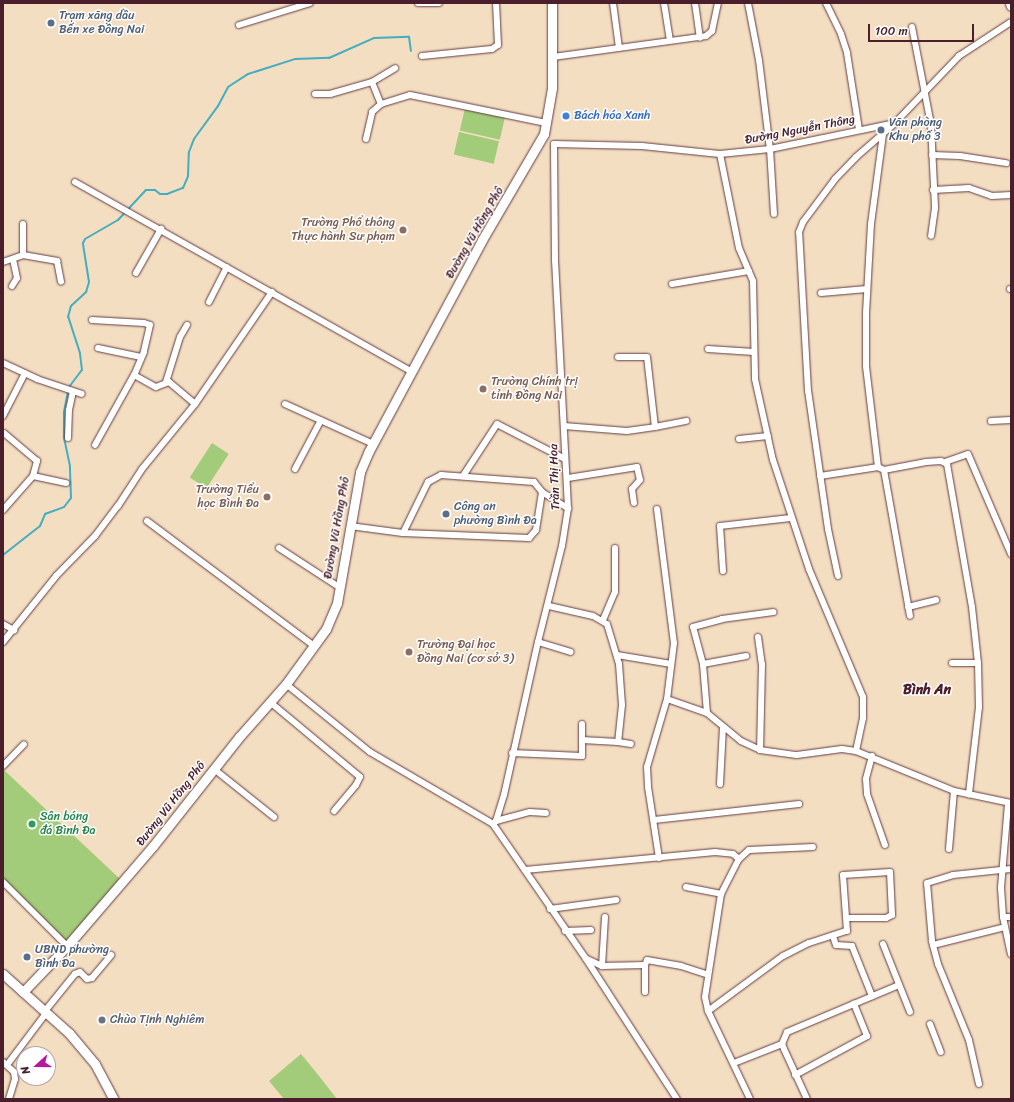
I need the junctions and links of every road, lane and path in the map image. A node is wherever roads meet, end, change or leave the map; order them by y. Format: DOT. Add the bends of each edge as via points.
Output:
graph roads {
  1 [pos="310,3"];
  2 [pos="418,3"];
  3 [pos="439,3"];
  4 [pos="496,3"];
  5 [pos="552,3"];
  6 [pos="613,3"];
  7 [pos="664,3"];
  8 [pos="695,3"];
  9 [pos="718,3"];
  10 [pos="748,3"];
  11 [pos="826,3"];
  12 [pos="1010,3"];
  13 [pos="1011,6"];
  14 [pos="1011,22"];
  15 [pos="239,25"];
  16 [pos="912,27"];
  17 [pos="700,38"];
  18 [pos="670,40"];
  19 [pos="619,48"];
  20 [pos="422,56"];
  21 [pos="553,57"];
  22 [pos="395,68"];
  23 [pos="372,82"];
  24 [pos="315,94"];
  25 [pos="923,95"];
  26 [pos="381,104"];
  27 [pos="546,123"];
  28 [pos="896,123"];
  29 [pos="859,130"];
  30 [pos="544,134"];
  31 [pos="883,134"];
  32 [pos="366,139"];
  33 [pos="554,144"];
  34 [pos="770,149"];
  35 [pos="720,154"];
  36 [pos="932,155"];
  37 [pos="1006,163"];
  38 [pos="75,182"];
  39 [pos="933,190"];
  40 [pos="1011,195"];
  41 [pos="774,214"];
  42 [pos="23,224"];
  43 [pos="161,229"];
  44 [pos="931,236"];
  45 [pos="23,255"];
  46 [pos="13,259"];
  47 [pos="3,262"];
  48 [pos="227,267"];
  49 [pos="749,271"];
  50 [pos="136,273"];
  51 [pos="61,282"];
  52 [pos="672,284"];
  53 [pos="12,286"];
  54 [pos="867,289"];
  55 [pos="272,292"];
  56 [pos="821,293"];
  57 [pos="209,302"];
  58 [pos="92,320"];
  59 [pos="187,325"];
  60 [pos="98,348"];
  61 [pos="708,349"];
  62 [pos="754,352"];
  63 [pos="142,357"];
  64 [pos="618,357"];
  65 [pos="3,363"];
  66 [pos="412,372"];
  67 [pos="25,373"];
  68 [pos="134,375"];
  69 [pos="166,382"];
  70 [pos="73,391"];
  71 [pos="82,394"];
  72 [pos="195,404"];
  73 [pos="285,404"];
  74 [pos="3,416"];
  75 [pos="321,420"];
  76 [pos="1011,420"];
  77 [pos="686,421"];
  78 [pos="991,421"];
  79 [pos="564,426"];
  80 [pos="656,427"];
  81 [pos="4,433"];
  82 [pos="768,436"];
  83 [pos="68,438"];
  84 [pos="740,439"];
  85 [pos="372,444"];
  86 [pos="95,445"];
  87 [pos="565,459"];
  88 [pos="944,462"];
  89 [pos="878,467"];
  90 [pos="295,469"];
  91 [pos="884,470"];
  92 [pos="33,476"];
  93 [pos="463,476"];
  94 [pos="820,476"];
  95 [pos="568,478"];
  96 [pos="66,483"];
  97 [pos="542,492"];
  98 [pos="634,503"];
  99 [pos="4,505"];
  100 [pos="568,508"];
  101 [pos="657,509"];
  102 [pos="790,518"];
  103 [pos="147,521"];
  104 [pos="350,526"];
  105 [pos="403,533"];
  106 [pos="279,548"];
  107 [pos="615,548"];
  108 [pos="1011,554"];
  109 [pos="723,571"];
  110 [pos="838,576"];
  111 [pos="339,587"];
  112 [pos="936,600"];
  113 [pos="549,606"];
  114 [pos="908,607"];
  115 [pos="774,612"];
  116 [pos="910,616"];
  117 [pos="603,620"];
  118 [pos="3,624"];
  119 [pos="14,630"];
  120 [pos="758,637"];
  121 [pos="3,642"];
  122 [pos="538,642"];
  123 [pos="314,646"];
  124 [pos="570,652"];
  125 [pos="617,655"];
  126 [pos="746,656"];
  127 [pos="952,663"];
  128 [pos="978,663"];
  129 [pos="671,664"];
  130 [pos="703,664"];
  131 [pos="286,684"];
  132 [pos="667,699"];
  133 [pos="270,702"];
  134 [pos="707,713"];
  135 [pos="582,724"];
  136 [pos="723,727"];
  137 [pos="582,740"];
  138 [pos="618,742"];
  139 [pos="24,744"];
  140 [pos="631,744"];
  141 [pos="760,750"];
  142 [pos="856,751"];
  143 [pos="512,753"];
  144 [pos="872,756"];
  145 [pos="3,766"];
  146 [pos="214,769"];
  147 [pos="720,784"];
  148 [pos="954,791"];
  149 [pos="969,794"];
  150 [pos="1010,803"];
  151 [pos="799,804"];
  152 [pos="334,811"];
  153 [pos="546,813"];
  154 [pos="274,817"];
  155 [pos="654,820"];
  156 [pos="495,823"];
  157 [pos="885,845"];
  158 [pos="813,847"];
  159 [pos="948,850"];
  160 [pos="659,858"];
  161 [pos="739,859"];
  162 [pos="1003,868"];
  163 [pos="1011,869"];
  164 [pos="525,870"];
  165 [pos="3,882"];
  166 [pos="686,887"];
  167 [pos="721,894"];
  168 [pos="616,900"];
  169 [pos="550,909"];
  170 [pos="606,917"];
  171 [pos="1003,917"];
  172 [pos="1011,917"];
  173 [pos="847,918"];
  174 [pos="1005,927"];
  175 [pos="591,930"];
  176 [pos="565,931"];
  177 [pos="833,936"];
  178 [pos="883,944"];
  179 [pos="933,945"];
  180 [pos="67,946"];
  181 [pos="1011,954"];
  182 [pos="110,955"];
  183 [pos="586,959"];
  184 [pos="645,965"];
  185 [pos="602,966"];
  186 [pos="3,974"];
  187 [pos="708,975"];
  188 [pos="899,985"];
  189 [pos="23,992"];
  190 [pos="645,992"];
  191 [pos="872,996"];
  192 [pos="854,1004"];
  193 [pos="708,1010"];
  194 [pos="46,1012"];
  195 [pos="910,1012"];
  196 [pos="930,1024"];
  197 [pos="782,1044"];
  198 [pos="941,1052"];
  199 [pos="734,1063"];
  200 [pos="5,1064"];
  201 [pos="795,1075"];
  202 [pos="979,1084"];
  203 [pos="9,1099"];
  204 [pos="114,1099"];
  205 [pos="676,1099"];
  206 [pos="750,1099"];
  207 [pos="807,1099"];
  1 -- 15 [label="street"];
  2 -- 3 [label="street"];
  4 -- 20 [label="street" via="498,45 492,49"];
  5 -- 21 [label="street, Đường Vũ Hồng Phô"];
  6 -- 19 [label="street"];
  7 -- 18 [label="street"];
  8 -- 17 [label="street"];
  9 -- 17 [label="street" via="712,31"];
  10 -- 34 [label="street" via="759,60"];
  11 -- 29 [label="street" via="847,53"];
  12 -- 13 [label="street"];
  14 -- 25 [label="street" via="959,56 931,83"];
  16 -- 25 [label="street"];
  17 -- 18 [label="street"];
  18 -- 19 [label="street"];
  19 -- 21 [label="street"];
  21 -- 27 [label="street, Đường Vũ Hồng Phô" via="552,88"];
  22 -- 23 [label="street"];
  23 -- 24 [label="street" via="330,94"];
  23 -- 26 [label="street"];
  25 -- 28 [label="street"];
  25 -- 36 [label="street" via="931,125"];
  26 -- 27 [label="street" via="410,95"];
  26 -- 32 [label="street" via="372,112"];
  27 -- 30 [label="street, Đường Vũ Hồng Phô"];
  28 -- 29 [label="street, Đường Nguyễn Thông"];
  28 -- 31 [label="street"];
  29 -- 34 [label="street, Đường Nguyễn Thông"];
  30 -- 33 [label="street"];
  30 -- 66 [label="street, Đường Vũ Hồng Phô" via="482,240"];
  31 -- 54 [label="street" via="873,200"];
  31 -- 94 [label="street" via="835,179 803,222 799,232 804,354"];
  33 -- 35 [label="street, Đường Nguyễn Thông" via="642,146"];
  33 -- 79 [label="street, Trần Thị Hoa" via="555,261"];
  34 -- 35 [label="street, Đường Nguyễn Thông"];
  34 -- 41 [label="street"];
  35 -- 49 [label="street" via="739,248"];
  36 -- 37 [label="street" via="960,156"];
  36 -- 39 [label="street"];
  38 -- 43 [label="street"];
  39 -- 40 [label="street" via="969,188 992,196"];
  39 -- 44 [label="street" via="935,208"];
  42 -- 45 [label="street"];
  43 -- 48 [label="street"];
  43 -- 50 [label="street"];
  45 -- 46 [label="street"];
  45 -- 51 [label="street" via="57,262"];
  46 -- 47 [label="street"];
  46 -- 53 [label="street" via="18,278"];
  48 -- 55 [label="street"];
  48 -- 57 [label="street"];
  49 -- 52 [label="street"];
  49 -- 62 [label="street" via="753,281 755,309"];
  54 -- 56 [label="street"];
  54 -- 89 [label="street" via="866,366"];
  55 -- 66 [label="street"];
  55 -- 72 [label="street"];
  58 -- 63 [label="street" via="148,324 148,338"];
  59 -- 69 [label="street" via="180,337"];
  60 -- 63 [label="street"];
  61 -- 62 [label="street"];
  62 -- 82 [label="street" via="755,379"];
  63 -- 68 [label="street"];
  64 -- 80 [label="street" via="647,357"];
  65 -- 67 [label="street"];
  66 -- 85 [label="street, Đường Vũ Hồng Phô"];
  67 -- 70 [label="street"];
  67 -- 74 [label="street"];
  68 -- 69 [label="street" via="156,387"];
  68 -- 86 [label="street"];
  69 -- 72 [label="street" via="171,383"];
  70 -- 71 [label="street"];
  70 -- 83 [label="street"];
  72 -- 119 [label="street" via="142,469 95,536 56,576"];
  73 -- 75 [label="street"];
  75 -- 85 [label="street"];
  75 -- 90 [label="street"];
  76 -- 78 [label="street"];
  77 -- 80 [label="street"];
  79 -- 80 [label="street" via="627,431"];
  79 -- 87 [label="street, Trần Thị Hoa"];
  81 -- 92 [label="street" via="37,460"];
  82 -- 84 [label="street"];
  82 -- 102 [label="street"];
  85 -- 104 [label="street, Đường Vũ Hồng Phô" via="360,472"];
  87 -- 93 [label="street" via="497,424"];
  87 -- 95 [label="street, Trần Thị Hoa"];
  88 -- 91 [label="street" via="926,462"];
  88 -- 108 [label="street" via="968,454"];
  88 -- 128 [label="street" via="972,607"];
  89 -- 91 [label="street"];
  89 -- 94 [label="street"];
  91 -- 114 [label="street"];
  92 -- 96 [label="street"];
  92 -- 99 [label="street"];
  93 -- 97 [label="street" via="534,482"];
  93 -- 105 [label="street" via="441,475 428,482"];
  94 -- 110 [label="street"];
  95 -- 98 [label="street" via="637,467 640,480 632,489"];
  95 -- 100 [label="street, Trần Thị Hoa"];
  97 -- 100 [label="street"];
  97 -- 105 [label="street" via="536,530 529,538"];
  100 -- 113 [label="street, Trần Thị Hoa"];
  101 -- 129 [label="street" via="674,643"];
  102 -- 109 [label="street" via="720,526"];
  102 -- 142 [label="street" via="863,697 863,718"];
  103 -- 123 [label="street"];
  104 -- 105 [label="street"];
  104 -- 111 [label="street, Đường Vũ Hồng Phô"];
  106 -- 111 [label="street"];
  107 -- 117 [label="street" via="615,592"];
  111 -- 123 [label="street, Đường Vũ Hồng Phô" via="332,618"];
  112 -- 114 [label="street"];
  113 -- 117 [label="street"];
  113 -- 122 [label="street, Trần Thị Hoa"];
  114 -- 116 [label="street"];
  115 -- 130 [label="street" via="722,619 694,626 692,630"];
  117 -- 125 [label="street" via="610,629"];
  118 -- 119 [label="street"];
  119 -- 121 [label="street"];
  120 -- 141 [label="street" via="762,664"];
  122 -- 124 [label="street"];
  122 -- 143 [label="street, Trần Thị Hoa"];
  123 -- 131 [label="street, Đường Vũ Hồng Phô"];
  125 -- 129 [label="street"];
  125 -- 138 [label="street" via="622,705"];
  126 -- 130 [label="street"];
  127 -- 128 [label="street"];
  128 -- 149 [label="street" via="979,707"];
  129 -- 132 [label="street"];
  130 -- 134 [label="street"];
  131 -- 133 [label="street, Đường Vũ Hồng Phô"];
  131 -- 156 [label="street" via="370,752"];
  132 -- 134 [label="street"];
  132 -- 155 [label="street" via="647,767"];
  133 -- 146 [label="street, Đường Vũ Hồng Phô"];
  133 -- 152 [label="street" via="360,777"];
  134 -- 136 [label="street"];
  135 -- 137 [label="street"];
  136 -- 141 [label="street" via="746,744"];
  136 -- 147 [label="street"];
  137 -- 138 [label="street"];
  137 -- 143 [label="street" via="582,756"];
  138 -- 140 [label="street"];
  139 -- 145 [label="street"];
  141 -- 142 [label="street" via="797,755 842,749"];
  142 -- 144 [label="street"];
  143 -- 156 [label="street, Trần Thị Hoa"];
  144 -- 148 [label="street"];
  144 -- 157 [label="street" via="866,779 867,794"];
  146 -- 154 [label="street"];
  146 -- 180 [label="street, Đường Vũ Hồng Phô" via="153,846"];
  148 -- 149 [label="street"];
  148 -- 159 [label="street"];
  149 -- 150 [label="street"];
  150 -- 162 [label="street"];
  151 -- 155 [label="street"];
  153 -- 156 [label="street" via="530,812"];
  155 -- 160 [label="street"];
  156 -- 164 [label="street"];
  158 -- 161 [label="street" via="749,850"];
  160 -- 161 [label="street" via="715,852 734,854"];
  160 -- 164 [label="street"];
  161 -- 167 [label="street"];
  162 -- 163 [label="street"];
  162 -- 171 [label="street"];
  162 -- 179 [label="street" via="953,875 927,883"];
  164 -- 169 [label="street"];
  165 -- 180 [label="street"];
  166 -- 167 [label="street"];
  167 -- 187 [label="street"];
  168 -- 169 [label="street"];
  169 -- 176 [label="street"];
  170 -- 185 [label="street"];
  171 -- 172 [label="street"];
  171 -- 174 [label="street"];
  173 -- 173 [label="street" via="886,918 892,915 890,872 843,875"];
  173 -- 177 [label="street" via="847,931"];
  174 -- 179 [label="street"];
  174 -- 181 [label="street"];
  175 -- 176 [label="street"];
  176 -- 183 [label="street"];
  177 -- 191 [label="street" via="836,945 852,946"];
  177 -- 193 [label="street" via="809,943 783,956"];
  178 -- 188 [label="street"];
  179 -- 202 [label="street" via="938,964 969,1040"];
  180 -- 189 [label="street, Đường Vũ Hồng Phô"];
  182 -- 194 [label="street" via="92,978 86,979 80,972 75,974"];
  183 -- 185 [label="street"];
  183 -- 205 [label="street"];
  184 -- 185 [label="street"];
  184 -- 187 [label="street" via="647,960 681,966"];
  184 -- 190 [label="street"];
  186 -- 189 [label="street"];
  187 -- 193 [label="street" via="705,997"];
  188 -- 191 [label="street"];
  188 -- 195 [label="street"];
  189 -- 194 [label="street"];
  191 -- 192 [label="street"];
  192 -- 197 [label="street" via="787,1032"];
  192 -- 201 [label="street" via="868,1036"];
  193 -- 199 [label="street"];
  194 -- 200 [label="street"];
  194 -- 204 [label="street" via="95,1064"];
  196 -- 198 [label="street"];
  197 -- 199 [label="street"];
  197 -- 201 [label="street"];
  199 -- 206 [label="street"];
  200 -- 203 [label="street" via="14,1072 15,1079"];
  201 -- 207 [label="street"];
}
